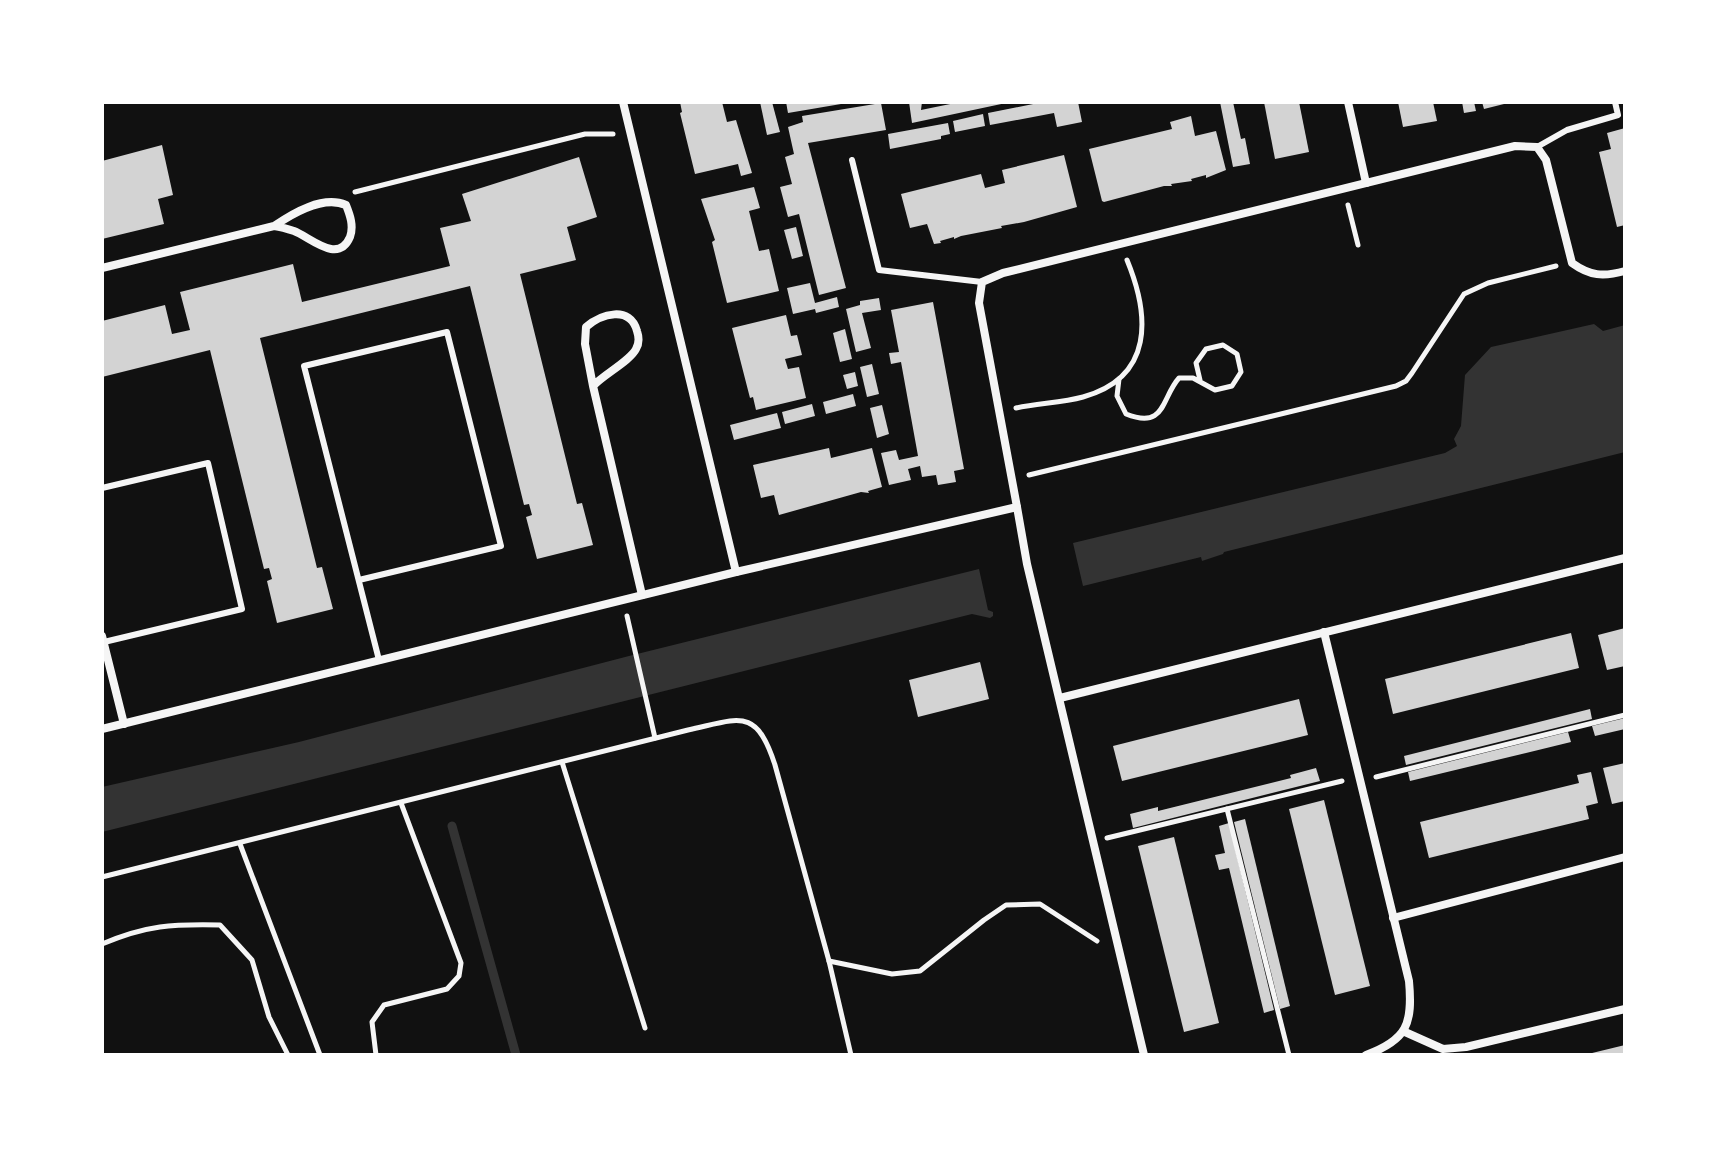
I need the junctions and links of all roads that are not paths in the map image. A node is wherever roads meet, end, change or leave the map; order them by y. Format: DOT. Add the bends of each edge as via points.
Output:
graph roads {
  1 [pos="623,102"];
  2 [pos="1348,102"];
  3 [pos="1615,102"];
  4 [pos="1537,147"];
  5 [pos="852,160"];
  6 [pos="1366,183"];
  7 [pos="274,226"];
  8 [pos="102,268"];
  9 [pos="1625,271"];
  10 [pos="982,282"];
  11 [pos="593,386"];
  12 [pos="102,488"];
  13 [pos="1017,507"];
  14 [pos="1625,558"];
  15 [pos="736,572"];
  16 [pos="359,580"];
  17 [pos="642,595"];
  18 [pos="1324,632"];
  19 [pos="103,639"];
  20 [pos="379,660"];
  21 [pos="1060,698"];
  22 [pos="124,724"];
  23 [pos="102,729"];
  24 [pos="1625,857"];
  25 [pos="1393,918"];
  26 [pos="1625,1009"];
  27 [pos="1405,1032"];
  28 [pos="1144,1055"];
  29 [pos="1366,1055"];
  1 -- 15 [label="street"];
  2 -- 6 [label="street"];
  3 -- 4 [label="lane" via="1618,115 1567,130"];
  4 -- 6 [label="street" via="1515,146"];
  4 -- 9 [label="street" via="1546,160 1572,263 1598,276"];
  5 -- 10 [label="lane" via="879,270"];
  6 -- 10 [label="street"];
  7 -- 7 [label="street" via="296,231 316,245 341,248 352,228 346,205 335,200 295,211"];
  7 -- 8 [label="street"];
  10 -- 13 [label="street" via="979,303"];
  11 -- 11 [label="street" via="586,327 598,317 626,316 637,327 635,352"];
  11 -- 17 [label="street"];
  12 -- 19 [label="lane" via="208,463 242,609"];
  13 -- 15 [label="street"];
  13 -- 21 [label="street"];
  14 -- 18 [label="street"];
  15 -- 17 [label="street"];
  16 -- 16 [label="lane" via="501,546 447,332 304,366"];
  16 -- 20 [label="lane"];
  17 -- 20 [label="street"];
  18 -- 21 [label="street"];
  18 -- 25 [label="street"];
  19 -- 22 [label="street"];
  20 -- 22 [label="street"];
  21 -- 28 [label="street"];
  22 -- 23 [label="street"];
  24 -- 25 [label="street"];
  25 -- 27 [label="street" via="1410,995"];
  26 -- 27 [label="street" via="1466,1047 1443,1049"];
  27 -- 29 [label="street" via="1386,1048"];
}
